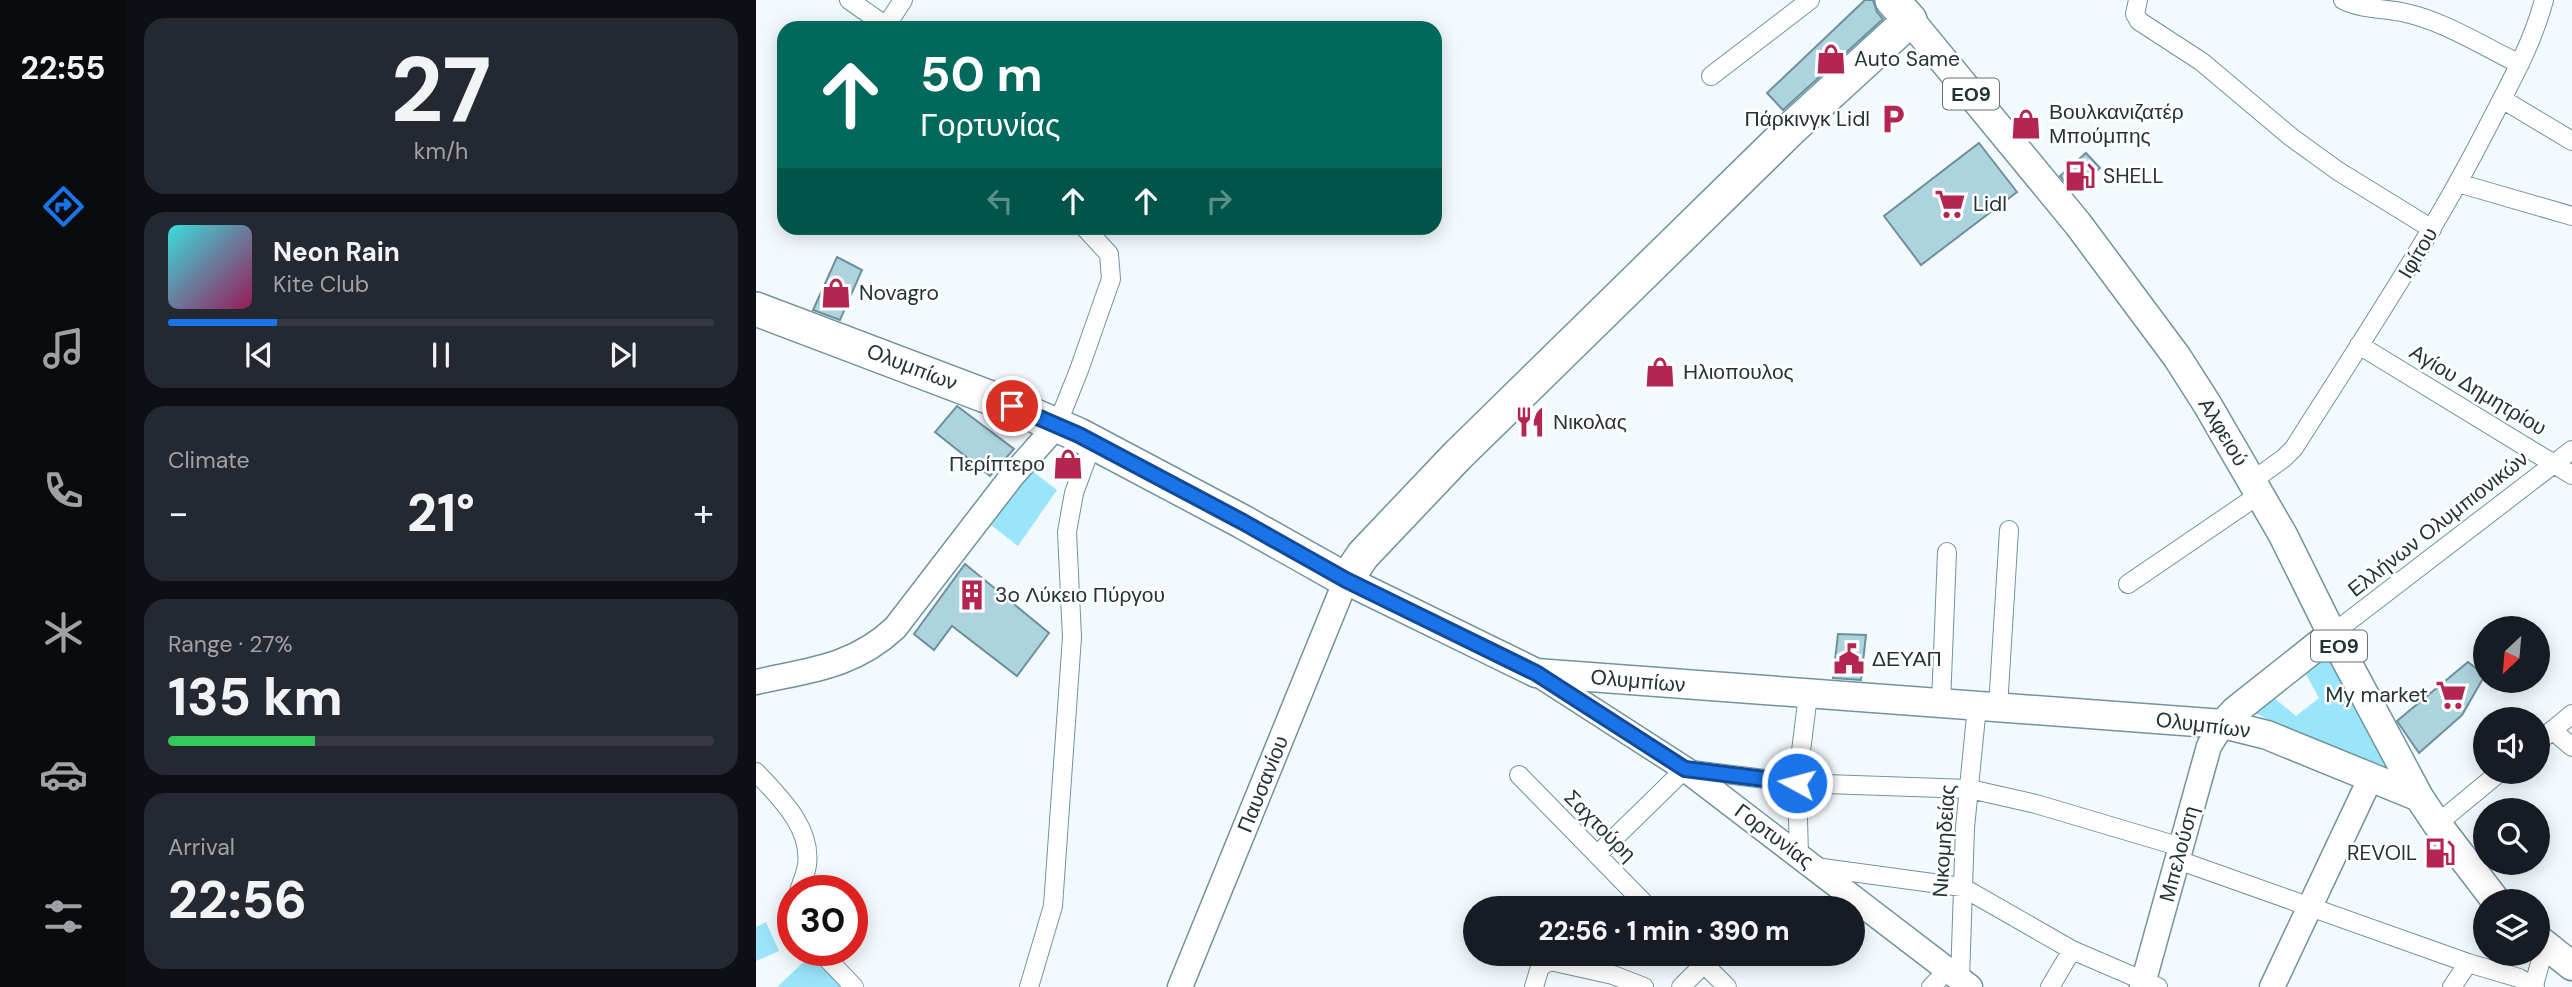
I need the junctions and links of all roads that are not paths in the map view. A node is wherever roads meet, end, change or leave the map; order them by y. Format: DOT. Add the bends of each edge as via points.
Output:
graph roads {
  1 [pos="849,0"];
  2 [pos="903,0"];
  3 [pos="1810,0"];
  4 [pos="2138,0"];
  5 [pos="2343,0"];
  6 [pos="2544,0"];
  7 [pos="2407,6"];
  8 [pos="1901,10"];
  9 [pos="879,21"];
  10 [pos="891,21"];
  11 [pos="2520,64"];
  12 [pos="1711,76"];
  13 [pos="2502,99"];
  14 [pos="2572,141"];
  15 [pos="2458,183"];
  16 [pos="2572,216"];
  17 [pos="2432,229"];
  18 [pos="1091,235"];
  19 [pos="757,311"];
  20 [pos="2359,345"];
  21 [pos="1057,425"];
  22 [pos="1092,444"];
  23 [pos="2572,450"];
  24 [pos="2554,463"];
  25 [pos="2572,475"];
  26 [pos="2256,487"];
  27 [pos="2009,530"];
  28 [pos="1947,552"];
  29 [pos="1346,580"];
  30 [pos="2128,584"];
  31 [pos="2332,634"];
  32 [pos="1536,673"];
  33 [pos="756,682"];
  34 [pos="1808,695"];
  35 [pos="1941,704"];
  36 [pos="1987,706"];
  37 [pos="2572,714"];
  38 [pos="2222,724"];
  39 [pos="2550,731"];
  40 [pos="2550,738"];
  41 [pos="2572,747"];
  42 [pos="1685,769"];
  43 [pos="756,772"];
  44 [pos="1518,775"];
  45 [pos="2371,777"];
  46 [pos="1797,783"];
  47 [pos="2485,784"];
  48 [pos="1970,789"];
  49 [pos="2419,797"];
  50 [pos="2437,824"];
  51 [pos="2180,853"];
  52 [pos="1597,855"];
  53 [pos="1807,861"];
  54 [pos="804,875"];
  55 [pos="1962,887"];
  56 [pos="2487,889"];
  57 [pos="1638,896"];
  58 [pos="2309,907"];
  59 [pos="2551,946"];
  60 [pos="2072,950"];
  61 [pos="2468,963"];
  62 [pos="834,966"];
  63 [pos="1694,966"];
  64 [pos="1706,966"];
  65 [pos="2572,966"];
  66 [pos="1952,981"];
  67 [pos="2148,985"];
  68 [pos="2534,986"];
  69 [pos="854,987"];
  70 [pos="1029,987"];
  71 [pos="1180,987"];
  72 [pos="1534,987"];
  73 [pos="1644,987"];
  74 [pos="1681,987"];
  75 [pos="1727,987"];
  76 [pos="2050,987"];
  77 [pos="2272,987"];
  78 [pos="2452,987"];
  1 -- 9 [label="street"];
  2 -- 10 [label="street"];
  3 -- 12 [label="street"];
  4 -- 17 [label="street" via="2135,13 2139,21 2202,62 2338,172"];
  5 -- 7 [label="street" via="2369,9"];
  6 -- 11 [label="street, Ιφίτου"];
  7 -- 11 [label="street"];
  8 -- 26 [label="main road, Αλφειού / ΕΟ9" via="2141,307"];
  8 -- 29 [label="highway" via="1793,127 1486,428 1363,555"];
  11 -- 13 [label="street, Ιφίτου"];
  13 -- 14 [label="street"];
  13 -- 15 [label="street, Ιφίτου"];
  15 -- 16 [label="street"];
  15 -- 17 [label="street, Ιφίτου"];
  17 -- 20 [label="street, Ιφίτου"];
  18 -- 21 [label="street" via="1109,254 1111,279"];
  19 -- 21 [label="highway, Ολυμπίων"];
  20 -- 24 [label="street, Αγίου Δημητρίου"];
  20 -- 26 [label="street, Ιφίτου" via="2294,448"];
  21 -- 22 [label="highway, Ολυμπίων"];
  21 -- 33 [label="street" via="880,642 835,664"];
  22 -- 29 [label="highway, Ολυμπίων"];
  22 -- 70 [label="street" via="1074,493 1067,532 1072,637 1053,906"];
  23 -- 24 [label="street, Ελλήνων Ολυμπιονικών"];
  24 -- 25 [label="street, Αγίου Δημητρίου"];
  24 -- 31 [label="street, Ελλήνων Ολυμπιονικών"];
  26 -- 30 [label="street, Ιφίτου"];
  26 -- 31 [label="main road, Αλφειού / ΕΟ9"];
  27 -- 36 [label="street, Νικομηδείας"];
  28 -- 35 [label="street"];
  29 -- 32 [label="main road, Ολυμπίων"];
  29 -- 71 [label="street, Παυσανίου"];
  31 -- 38 [label="main road"];
  31 -- 49 [label="main road, Αλφειού / ΕΟ9"];
  32 -- 34 [label="main road, Ολυμπίων"];
  32 -- 42 [label="street, Γορτυνίας"];
  34 -- 35 [label="main road, Ολυμπίων"];
  34 -- 46 [label="street"];
  35 -- 36 [label="main road, Ολυμπίων"];
  36 -- 38 [label="main road, Ολυμπίων"];
  36 -- 48 [label="street, Νικομηδείας"];
  37 -- 39 [label="street"];
  38 -- 45 [label="main road, Ολυμπίων" via="2267,735"];
  38 -- 51 [label="street, Μπελούση" via="2209,746"];
  40 -- 41 [label="street"];
  42 -- 46 [label="street"];
  42 -- 52 [label="street"];
  42 -- 53 [label="street, Γορτυνίας"];
  43 -- 54 [label="street" via="797,821 807,849"];
  44 -- 52 [label="street, Σαχτούρη"];
  45 -- 49 [label="main road, Ολυμπίων"];
  45 -- 58 [label="street"];
  46 -- 48 [label="street"];
  46 -- 53 [label="street"];
  47 -- 50 [label="street"];
  48 -- 51 [label="street" via="2036,804"];
  48 -- 55 [label="street, Νικομηδείας"];
  49 -- 50 [label="main road, Αλφειού / ΕΟ9"];
  50 -- 56 [label="main road, Αλφειού / ΕΟ9"];
  51 -- 58 [label="street"];
  51 -- 67 [label="street, Μπελούση"];
  52 -- 57 [label="street, Σαχτούρη"];
  53 -- 55 [label="street"];
  53 -- 66 [label="street, Γορτυνίας"];
  55 -- 60 [label="street"];
  55 -- 66 [label="street, Νικομηδείας"];
  58 -- 61 [label="street"];
  58 -- 77 [label="street"];
  59 -- 65 [label="main road"];
  59 -- 68 [label="street"];
  60 -- 67 [label="street"];
  60 -- 76 [label="street"];
  61 -- 68 [label="street"];
  61 -- 78 [label="street"];
  62 -- 69 [label="street"];
  63 -- 74 [label="street"];
  64 -- 75 [label="street"];
  72 -- 73 [label="street" via="1540,967 1550,961"];
}
